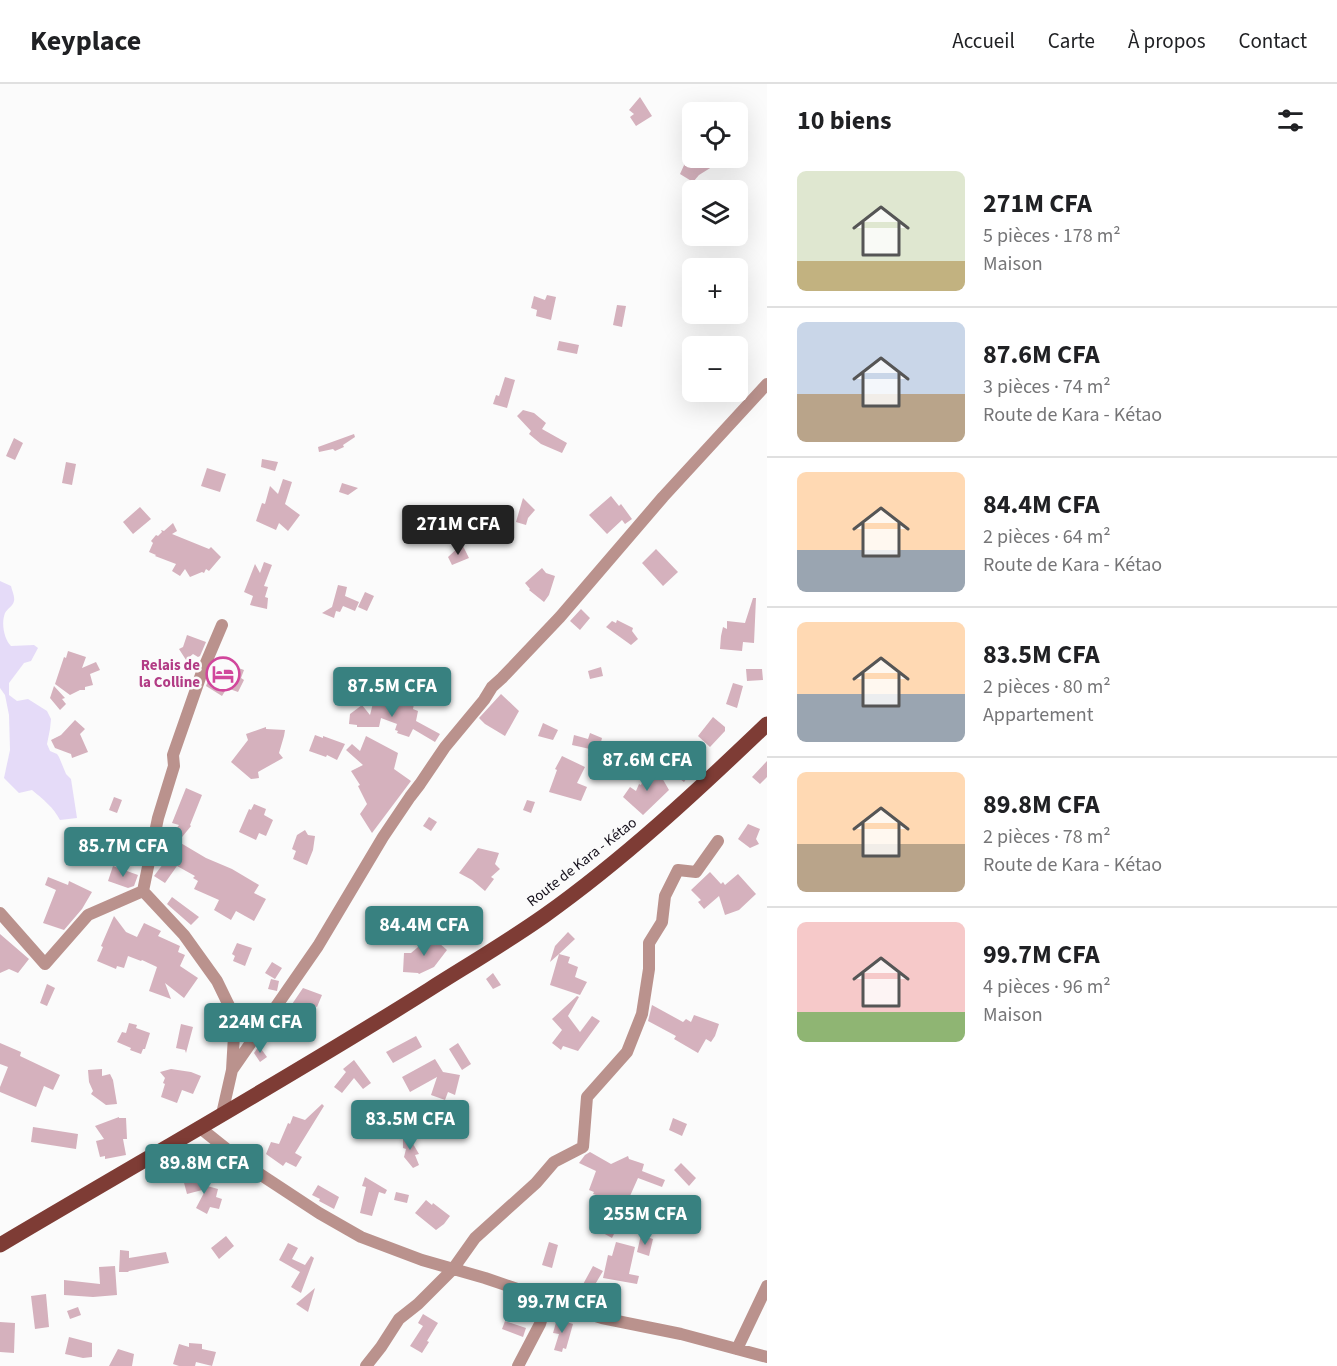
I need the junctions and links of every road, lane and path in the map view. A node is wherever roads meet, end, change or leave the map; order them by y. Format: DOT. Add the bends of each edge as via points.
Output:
graph roads {
  1 [pos="767,384"];
  2 [pos="222,625"];
  3 [pos="767,724"];
  4 [pos="717,841"];
  5 [pos="143,891"];
  6 [pos="0,913"];
  7 [pos="232,1070"];
  8 [pos="222,1114"];
  9 [pos="199,1127"];
  10 [pos="0,1245"];
  11 [pos="453,1269"];
  12 [pos="767,1286"];
  13 [pos="547,1301"];
  14 [pos="737,1349"];
  15 [pos="767,1357"];
  16 [pos="366,1366"];
  17 [pos="518,1366"];
  1 -- 7 [label="street" via="560,617 492,687 445,747 383,837 318,946"];
  2 -- 5 [label="street" via="173,755 174,766 158,818"];
  3 -- 8 [label="main road, Route de Kara - Kétao" via="642,840 543,917 370,1027"];
  4 -- 11 [label="street" via="696,872 678,870 665,896 662,922 649,943 642,1014 627,1052 587,1097 583,1147 554,1162 475,1238"];
  5 -- 6 [label="street" via="88,915 45,964"];
  5 -- 7 [label="street" via="184,934 217,981 235,1018"];
  7 -- 8 [label="street"];
  8 -- 9 [label="main road, Route de Kara - Kétao"];
  9 -- 10 [label="main road, Route de Kara - Kétao"];
  9 -- 11 [label="street" via="249,1167 361,1237"];
  11 -- 13 [label="street"];
  11 -- 16 [label="street" via="399,1319"];
  12 -- 14 [label="street"];
  13 -- 14 [label="street" via="602,1318"];
  13 -- 17 [label="street"];
  14 -- 15 [label="street"];
}
